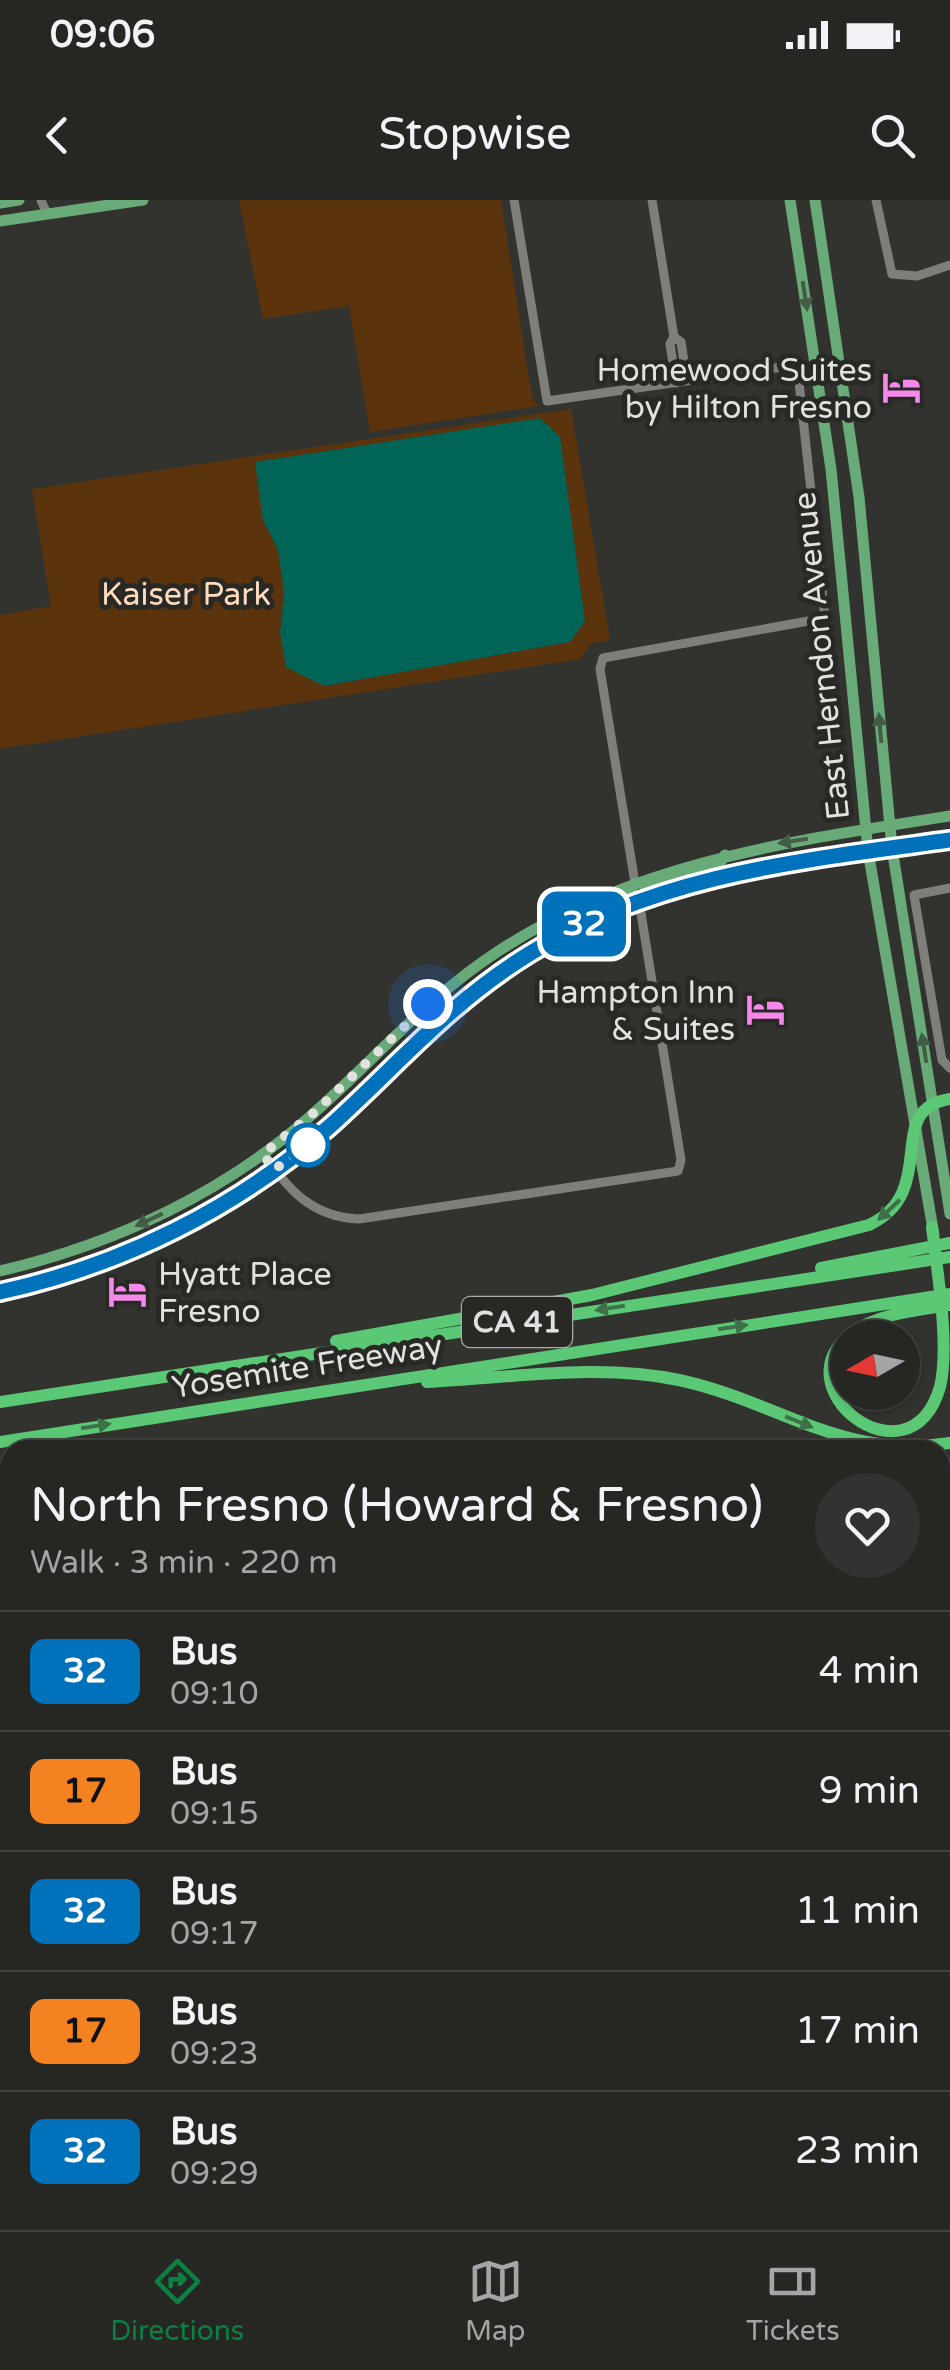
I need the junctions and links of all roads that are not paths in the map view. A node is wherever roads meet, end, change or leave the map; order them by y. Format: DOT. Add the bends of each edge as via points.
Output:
graph roads {
  1 [pos="19,200"];
  2 [pos="41,200"];
  3 [pos="143,200"];
  4 [pos="514,200"];
  5 [pos="652,200"];
  6 [pos="790,200"];
  7 [pos="815,200"];
  8 [pos="876,200"];
  9 [pos="0,203"];
  10 [pos="47,214"];
  11 [pos="0,221"];
  12 [pos="950,265"];
  13 [pos="682,382"];
  14 [pos="950,816"];
  15 [pos="889,826"];
  16 [pos="866,830"];
  17 [pos="950,840"];
  18 [pos="892,848"];
  19 [pos="868,851"];
  20 [pos="725,854"];
  21 [pos="636,882"];
  22 [pos="950,888"];
  23 [pos="639,901"];
  24 [pos="571,931"];
  25 [pos="950,1068"];
  26 [pos="950,1099"];
  27 [pos="933,1102"];
  28 [pos="914,1120"];
  29 [pos="263,1154"];
  30 [pos="274,1170"];
  31 [pos="950,1214"];
  32 [pos="932,1227"];
  33 [pos="950,1244"];
  34 [pos="950,1256"];
  35 [pos="913,1257"];
  36 [pos="0,1270"];
  37 [pos="0,1292"];
  38 [pos="950,1294"];
  39 [pos="921,1304"];
  40 [pos="950,1305"];
  41 [pos="950,1344"];
  42 [pos="120,1383"];
  43 [pos="360,1385"];
  44 [pos="0,1402"];
  45 [pos="13,1440"];
  46 [pos="846,1440"];
  1 -- 9 [label="main road"];
  2 -- 10 [label="street"];
  3 -- 10 [label="main road"];
  4 -- 13 [label="street" via="547,401"];
  5 -- 13 [label="street" via="670,344"];
  6 -- 16 [label="main road, East Herndon Avenue, one-way" via="831,469"];
  15 -- 7 [label="main road, East Herndon Avenue, one-way" via="860,497"];
  8 -- 12 [label="street" via="892,274 917,276"];
  10 -- 11 [label="main road"];
  13 -- 21 [label="street, East Herndon Avenue" via="796,368 825,618 603,658"];
  14 -- 15 [label="main road"];
  15 -- 16 [label="main road"];
  15 -- 18 [label="main road, East Herndon Avenue"];
  16 -- 19 [label="main road, East Herndon Avenue"];
  16 -- 20 [label="main road, one-way"];
  17 -- 18 [label="main road"];
  18 -- 19 [label="main road"];
  27 -- 18 [label="main road, East Herndon Avenue, one-way"];
  19 -- 23 [label="main road" via="738,872"];
  19 -- 28 [label="main road, East Herndon Avenue"];
  20 -- 21 [label="main road"];
  20 -- 23 [label="main road" via="718,866 646,889"];
  21 -- 24 [label="main road" via="628,896 576,919"];
  21 -- 29 [label="main road" via="495,953 406,1023"];
  22 -- 25 [label="street" via="914,895 942,1060"];
  23 -- 24 [label="main road"];
  23 -- 30 [label="street" via="678,1171 366,1219 314,1208"];
  24 -- 30 [label="main road" via="443,1015 341,1116"];
  26 -- 27 [label="highway"];
  27 -- 28 [label="highway"];
  27 -- 31 [label="main road, East Herndon Avenue"];
  28 -- 32 [label="main road, East Herndon Avenue"];
  28 -- 42 [label="highway, one-way" via="903,1196 888,1216 862,1228 554,1303"];
  29 -- 30 [label="street"];
  29 -- 36 [label="main road, one-way" via="148,1221"];
  30 -- 37 [label="main road" via="130,1251"];
  32 -- 39 [label="highway" via="940,1389 908,1426 860,1424 834,1392 838,1348 866,1325"];
  32 -- 41 [label="main road, East Herndon Avenue"];
  33 -- 35 [label="highway"];
  34 -- 35 [label="highway, CA 41"];
  35 -- 42 [label="highway, Yosemite Freeway / CA 41, one-way"];
  38 -- 39 [label="highway, CA 41"];
  39 -- 40 [label="highway"];
  43 -- 39 [label="highway, Yosemite Freeway / CA 41, one-way"];
  42 -- 44 [label="highway, Yosemite Freeway / CA 41"];
  45 -- 43 [label="highway, Yosemite Freeway / CA 41, one-way"];
  43 -- 46 [label="highway, one-way" via="640,1374 708,1388"];
}
